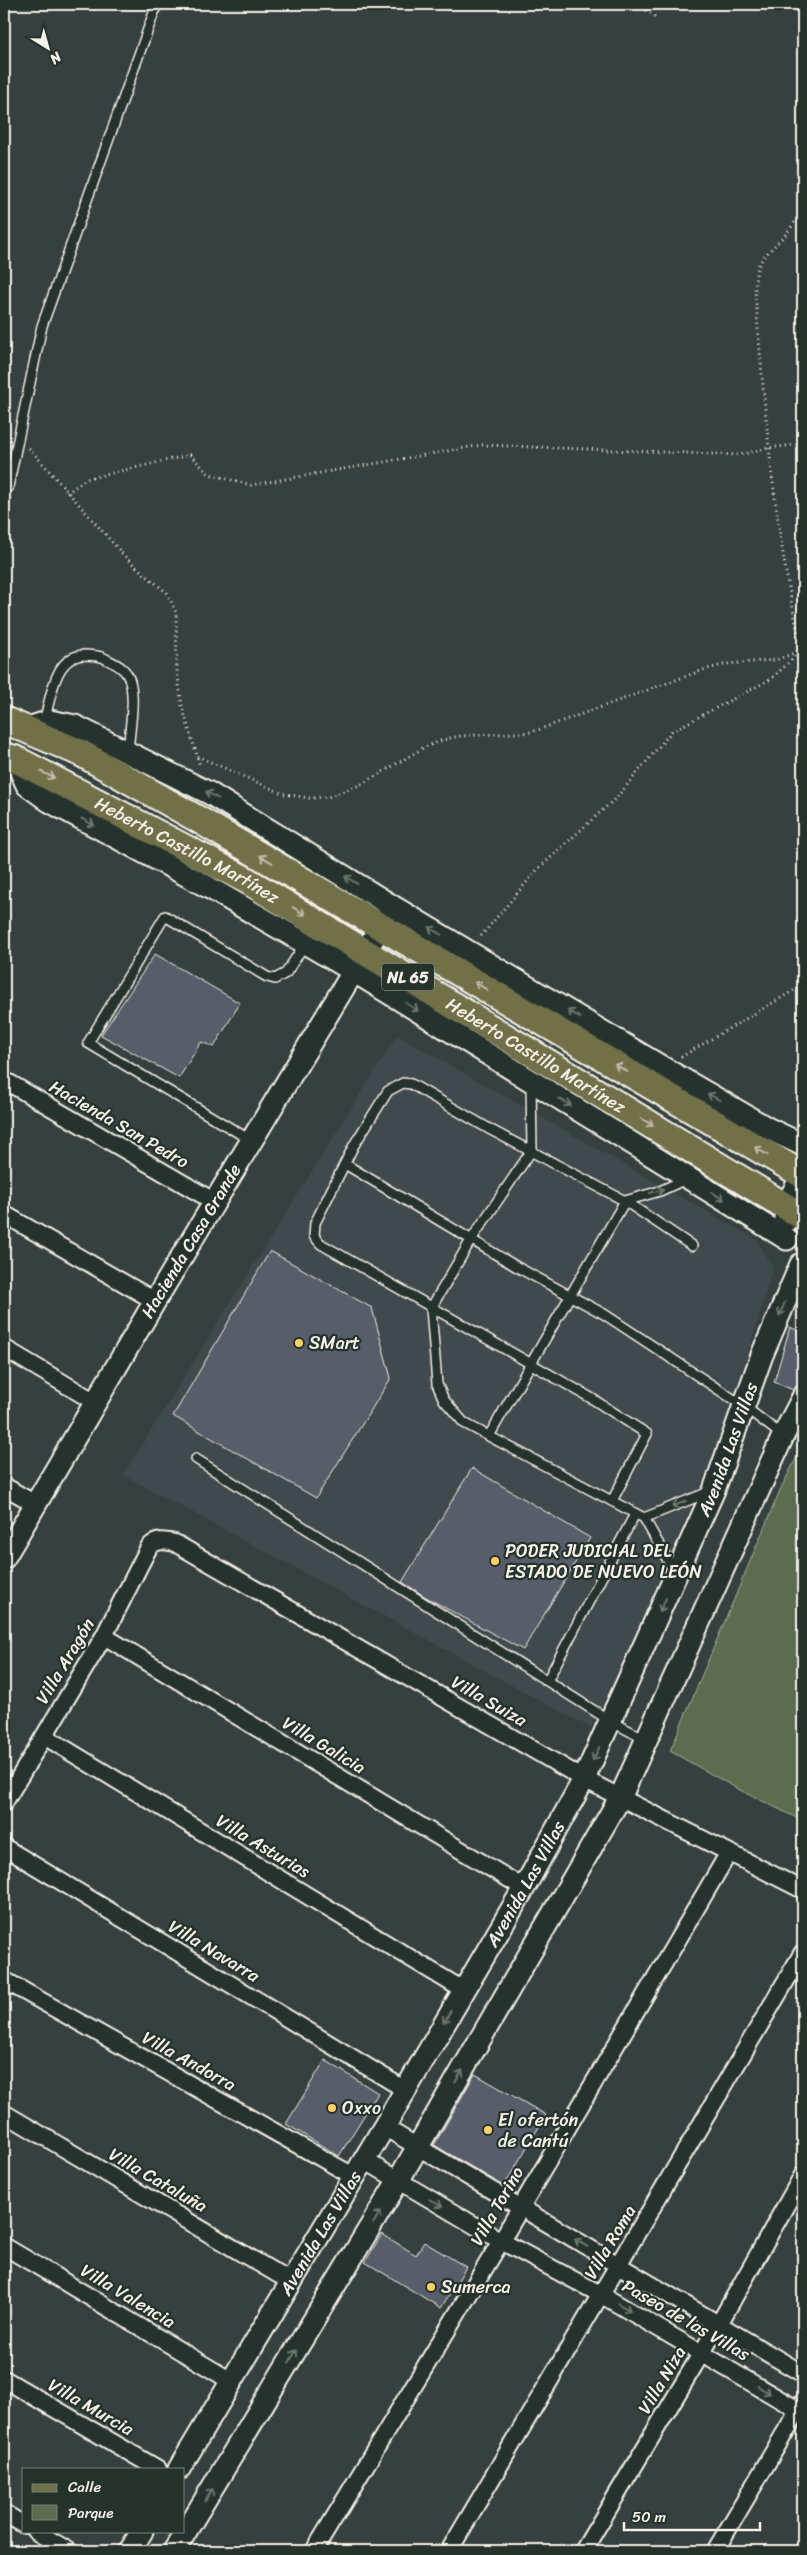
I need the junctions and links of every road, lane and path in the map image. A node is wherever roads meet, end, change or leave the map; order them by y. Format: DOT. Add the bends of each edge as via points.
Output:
graph roads {
  1 [pos="156,4"];
  2 [pos="638,4"];
  3 [pos="658,18"];
  4 [pos="803,207"];
  5 [pos="19,435"];
  6 [pos="803,444"];
  7 [pos="768,448"];
  8 [pos="4,492"];
  9 [pos="67,493"];
  10 [pos="803,649"];
  11 [pos="24,724"];
  12 [pos="128,753"];
  13 [pos="197,756"];
  14 [pos="9,757"];
  15 [pos="209,793"];
  16 [pos="387,916"];
  17 [pos="305,943"];
  18 [pos="469,950"];
  19 [pos="360,962"];
  20 [pos="803,985"];
  21 [pos="662,1067"];
  22 [pos="4,1080"];
  23 [pos="532,1081"];
  24 [pos="252,1142"];
  25 [pos="803,1144"];
  26 [pos="532,1150"];
  27 [pos="345,1164"];
  28 [pos="803,1176"];
  29 [pos="688,1178"];
  30 [pos="625,1200"];
  31 [pos="215,1202"];
  32 [pos="795,1212"];
  33 [pos="4,1214"];
  34 [pos="788,1239"];
  35 [pos="471,1240"];
  36 [pos="692,1246"];
  37 [pos="802,1264"];
  38 [pos="571,1296"];
  39 [pos="155,1301"];
  40 [pos="431,1308"];
  41 [pos="4,1348"];
  42 [pos="530,1364"];
  43 [pos="803,1397"];
  44 [pos="95,1402"];
  45 [pos="745,1407"];
  46 [pos="490,1436"];
  47 [pos="783,1436"];
  48 [pos="196,1459"];
  49 [pos="4,1486"];
  50 [pos="714,1490"];
  51 [pos="612,1501"];
  52 [pos="35,1504"];
  53 [pos="635,1514"];
  54 [pos="644,1518"];
  55 [pos="159,1541"];
  56 [pos="4,1558"];
  57 [pos="676,1575"];
  58 [pos="104,1636"];
  59 [pos="547,1681"];
  60 [pos="612,1722"];
  61 [pos="44,1736"];
  62 [pos="647,1740"];
  63 [pos="584,1779"];
  64 [pos="621,1796"];
  65 [pos="4,1803"];
  66 [pos="4,1847"];
  67 [pos="728,1854"];
  68 [pos="524,1888"];
  69 [pos="803,1890"];
  70 [pos="803,1952"];
  71 [pos="4,1980"];
  72 [pos="462,1990"];
  73 [pos="404,2089"];
  74 [pos="4,2113"];
  75 [pos="384,2127"];
  76 [pos="418,2146"];
  77 [pos="359,2169"];
  78 [pos="803,2175"];
  79 [pos="398,2182"];
  80 [pos="520,2207"];
  81 [pos="501,2241"];
  82 [pos="4,2246"];
  83 [pos="620,2266"];
  84 [pos="292,2282"];
  85 [pos="602,2295"];
  86 [pos="718,2324"];
  87 [pos="702,2353"];
  88 [pos="803,2374"];
  89 [pos="4,2379"];
  90 [pos="231,2381"];
  91 [pos="802,2408"];
  92 [pos="156,2468"];
  93 [pos="180,2468"];
  94 [pos="4,2513"];
  95 [pos="22,2524"];
  96 [pos="37,2532"];
  97 [pos="141,2532"];
  98 [pos="69,2551"];
  99 [pos="130,2551"];
  100 [pos="174,2551"];
  101 [pos="314,2551"];
  102 [pos="449,2551"];
  103 [pos="583,2551"];
  104 [pos="715,2551"];
  1 -- 5 [label="lane" via="42,326"];
  2 -- 3 [label="path"];
  4 -- 7 [label="path" via="780,240 765,253 755,273"];
  5 -- 8 [label="lane" via="8,488"];
  5 -- 9 [label="path"];
  6 -- 7 [label="path"];
  7 -- 9 [label="path" via="740,455 482,444 250,485 209,474 190,455 86,479"];
  7 -- 10 [label="path" via="789,596"];
  9 -- 13 [label="path" via="127,559 161,586 172,602 176,612 177,671 182,706"];
  10 -- 13 [label="path" via="776,660 727,664 703,670 532,732 459,736 443,740 362,784 328,797 284,794"];
  10 -- 18 [label="path" via="771,679 672,731 617,797 538,870"];
  11 -- 12 [label="street" via="56,721 75,726"];
  11 -- 12 [label="lane" via="66,661 78,656 100,656 122,667 128,676 132,690"];
  11 -- 14 [label="main road"];
  16 -- 11 [label="main road, Heberto Castillo Martínez / NL 65, one-way"];
  12 -- 15 [label="street"];
  13 -- 15 [label="path"];
  14 -- 17 [label="street, one-way" via="27,785 49,801"];
  14 -- 19 [label="main road, Heberto Castillo Martínez / NL 65, one-way" via="197,852"];
  16 -- 15 [label="street, one-way"];
  18 -- 16 [label="street, one-way"];
  16 -- 19 [label="street, Hacienda Casa Grande"];
  28 -- 16 [label="main road, Heberto Castillo Martínez / NL 65, one-way"];
  17 -- 19 [label="street"];
  17 -- 24 [label="lane" via="286,973 275,980 165,916 88,1043"];
  21 -- 18 [label="street, one-way"];
  19 -- 23 [label="street, one-way"];
  19 -- 24 [label="street, Hacienda Casa Grande"];
  19 -- 32 [label="main road, Heberto Castillo Martínez / NL 65, one-way"];
  20 -- 21 [label="path"];
  25 -- 21 [label="street, one-way" via="769,1129"];
  22 -- 31 [label="street, Hacienda San Pedro"];
  23 -- 26 [label="lane"];
  23 -- 29 [label="street, one-way"];
  24 -- 31 [label="street, Hacienda Casa Grande"];
  26 -- 27 [label="lane" via="412,1084 403,1083 388,1091"];
  26 -- 30 [label="lane"];
  26 -- 35 [label="lane"];
  27 -- 35 [label="lane"];
  27 -- 40 [label="lane" via="315,1223 314,1236 322,1244"];
  28 -- 32 [label="street" via="793,1190"];
  30 -- 29 [label="lane, one-way" via="660,1191"];
  29 -- 34 [label="street, one-way"];
  30 -- 36 [label="lane"];
  30 -- 38 [label="lane"];
  31 -- 39 [label="street, Hacienda Casa Grande"];
  32 -- 34 [label="street" via="785,1218"];
  33 -- 39 [label="street"];
  34 -- 37 [label="street"];
  35 -- 38 [label="lane"];
  35 -- 40 [label="lane"];
  37 -- 45 [label="street, Avenida Las Villas, one-way" via="762,1355"];
  38 -- 42 [label="lane"];
  38 -- 45 [label="lane" via="604,1314"];
  39 -- 44 [label="street, Hacienda Casa Grande"];
  40 -- 42 [label="lane"];
  40 -- 46 [label="lane" via="434,1363 437,1384 444,1400 464,1423"];
  41 -- 44 [label="street"];
  42 -- 46 [label="lane"];
  42 -- 51 [label="lane" via="647,1434"];
  43 -- 47 [label="street"];
  44 -- 52 [label="street, Hacienda Casa Grande"];
  45 -- 47 [label="lane"];
  45 -- 50 [label="street, Avenida Las Villas"];
  46 -- 51 [label="lane"];
  47 -- 62 [label="street"];
  48 -- 59 [label="lane"];
  49 -- 52 [label="street"];
  50 -- 54 [label="lane, one-way"];
  50 -- 57 [label="street, Avenida Las Villas"];
  51 -- 53 [label="lane"];
  52 -- 56 [label="street, Hacienda Casa Grande"];
  53 -- 54 [label="lane"];
  53 -- 59 [label="lane"];
  54 -- 57 [label="lane"];
  55 -- 58 [label="street, Villa Aragón" via="149,1547"];
  55 -- 63 [label="street, Villa Suiza" via="175,1543"];
  57 -- 60 [label="street, Avenida Las Villas, one-way"];
  58 -- 61 [label="street, Villa Aragón"];
  58 -- 68 [label="street, Villa Galicia"];
  59 -- 60 [label="lane"];
  60 -- 62 [label="lane"];
  60 -- 63 [label="street, Avenida Las Villas, one-way"];
  61 -- 65 [label="street, Villa Aragón"];
  61 -- 72 [label="street, Villa Asturias"];
  62 -- 64 [label="street"];
  63 -- 64 [label="street, Villa Suiza"];
  63 -- 68 [label="street, Avenida Las Villas"];
  64 -- 67 [label="street, Villa Suiza"];
  76 -- 64 [label="street, one-way"];
  66 -- 73 [label="street, Villa Navarra"];
  67 -- 69 [label="street, Villa Suiza"];
  67 -- 80 [label="street, Villa Torino"];
  68 -- 72 [label="street, Avenida Las Villas"];
  70 -- 83 [label="street, Villa Roma"];
  71 -- 77 [label="street, Villa Andorra"];
  72 -- 73 [label="street, Avenida Las Villas, one-way"];
  73 -- 75 [label="street, Avenida Las Villas"];
  74 -- 84 [label="street, Villa Cataluña"];
  75 -- 76 [label="street, Paseo de las Villas"];
  75 -- 77 [label="street, Avenida Las Villas"];
  76 -- 79 [label="street"];
  76 -- 80 [label="street, Paseo de las Villas"];
  77 -- 79 [label="street, Paseo de las Villas"];
  77 -- 84 [label="street, Avenida Las Villas"];
  78 -- 86 [label="street, Villa Niza"];
  79 -- 81 [label="street, Paseo de las Villas, one-way"];
  100 -- 79 [label="street, one-way"];
  80 -- 81 [label="street, Villa Torino"];
  83 -- 80 [label="street, Paseo de las Villas, one-way"];
  81 -- 85 [label="street, Paseo de las Villas"];
  81 -- 101 [label="street, Villa Torino"];
  82 -- 90 [label="street, Villa Valencia"];
  83 -- 85 [label="street, Villa Roma"];
  83 -- 86 [label="street, Paseo de las Villas"];
  84 -- 90 [label="street, Avenida Las Villas"];
  85 -- 87 [label="street, Paseo de las Villas, one-way"];
  85 -- 102 [label="street, Villa Roma"];
  86 -- 87 [label="street, Villa Niza"];
  86 -- 88 [label="street, Paseo de las Villas"];
  87 -- 91 [label="street, Paseo de las Villas, one-way"];
  87 -- 103 [label="street, Villa Niza"];
  89 -- 92 [label="street, Villa Murcia"];
  90 -- 93 [label="street, Avenida Las Villas"];
  91 -- 104 [label="street"];
  94 -- 95 [label="street"];
  96 -- 98 [label="street"];
  97 -- 99 [label="street"];
}
